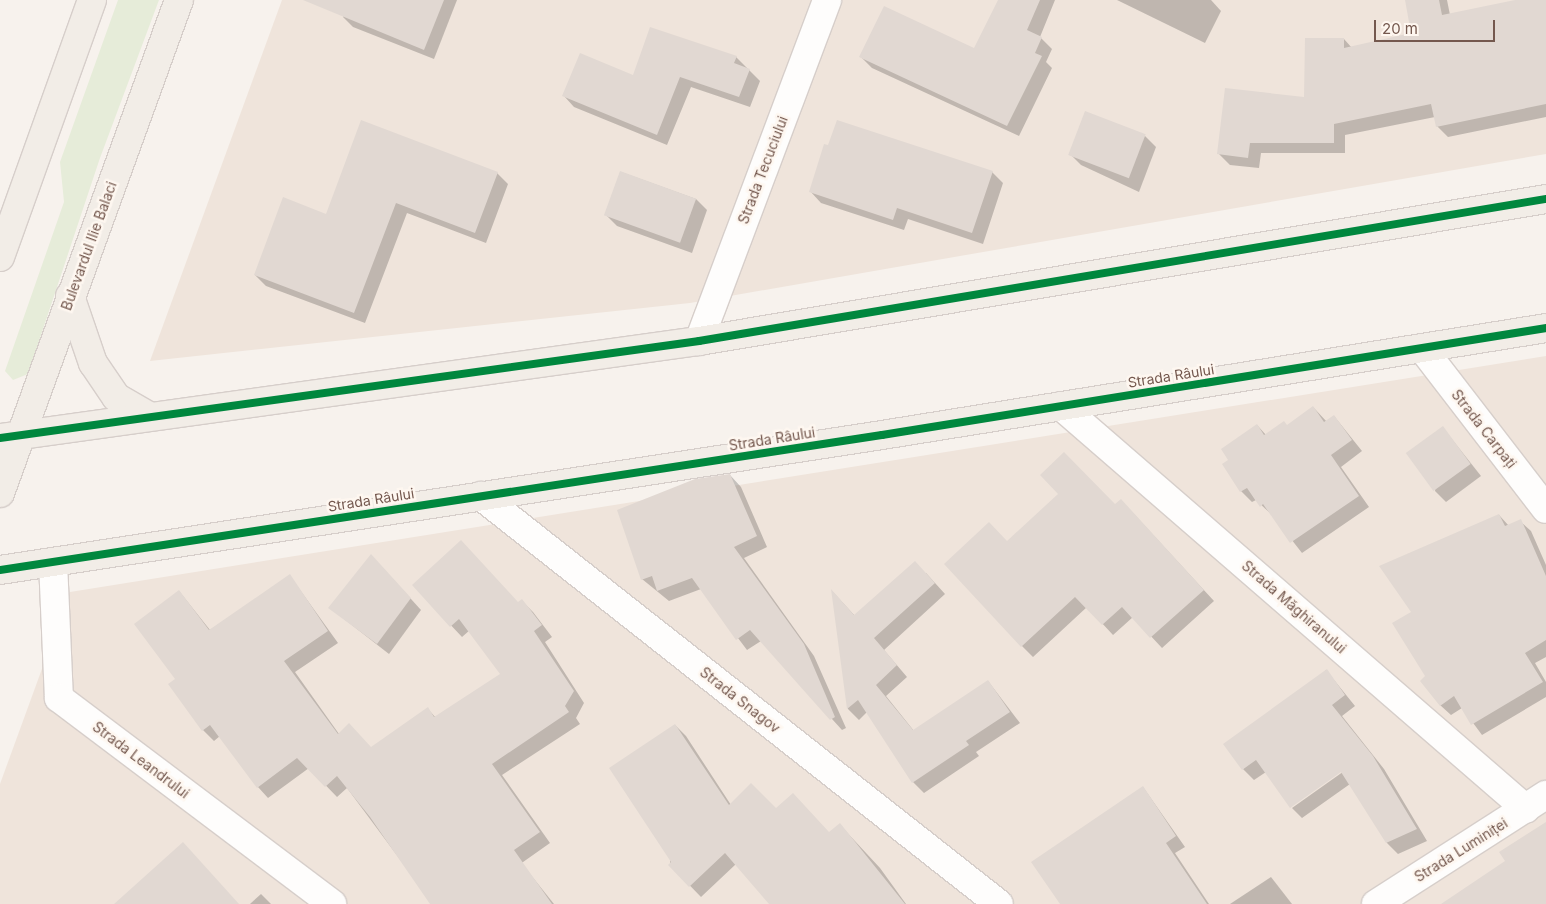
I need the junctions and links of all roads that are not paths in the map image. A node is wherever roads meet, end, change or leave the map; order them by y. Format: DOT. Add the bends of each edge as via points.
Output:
graph roads {
  1 [pos="92,0"];
  2 [pos="179,0"];
  3 [pos="827,0"];
  4 [pos="1546,199"];
  5 [pos="0,257"];
  6 [pos="70,296"];
  7 [pos="1546,328"];
  8 [pos="699,341"];
  9 [pos="1422,348"];
  10 [pos="1061,406"];
  11 [pos="149,416"];
  12 [pos="11,436"];
  13 [pos="0,493"];
  14 [pos="481,496"];
  15 [pos="1546,509"];
  16 [pos="53,562"];
  17 [pos="0,570"];
  18 [pos="1536,802"];
  19 [pos="332,904"];
  20 [pos="999,904"];
  21 [pos="1376,904"];
  1 -- 5 [label="main road"];
  2 -- 6 [label="main road, Bulevardul Ilie Balaci"];
  3 -- 8 [label="street, Strada Tecuciului"];
  4 -- 8 [label="main road"];
  6 -- 11 [label="main road" via="93,363 116,397"];
  6 -- 12 [label="main road, Bulevardul Ilie Balaci"];
  7 -- 9 [label="main road, Strada Râului"];
  8 -- 11 [label="main road"];
  9 -- 10 [label="main road, Strada Râului"];
  9 -- 15 [label="street, Strada Carpați"];
  10 -- 14 [label="main road, Strada Râului"];
  10 -- 18 [label="street, Strada Măghiranului"];
  11 -- 12 [label="main road"];
  12 -- 13 [label="main road, Bulevardul Ilie Balaci"];
  14 -- 16 [label="main road, Strada Râului"];
  14 -- 20 [label="street, Strada Snagov"];
  16 -- 17 [label="main road, Strada Râului"];
  16 -- 19 [label="street, Strada Leandrului" via="59,698"];
  18 -- 21 [label="street, Strada Luminiței"];
}
